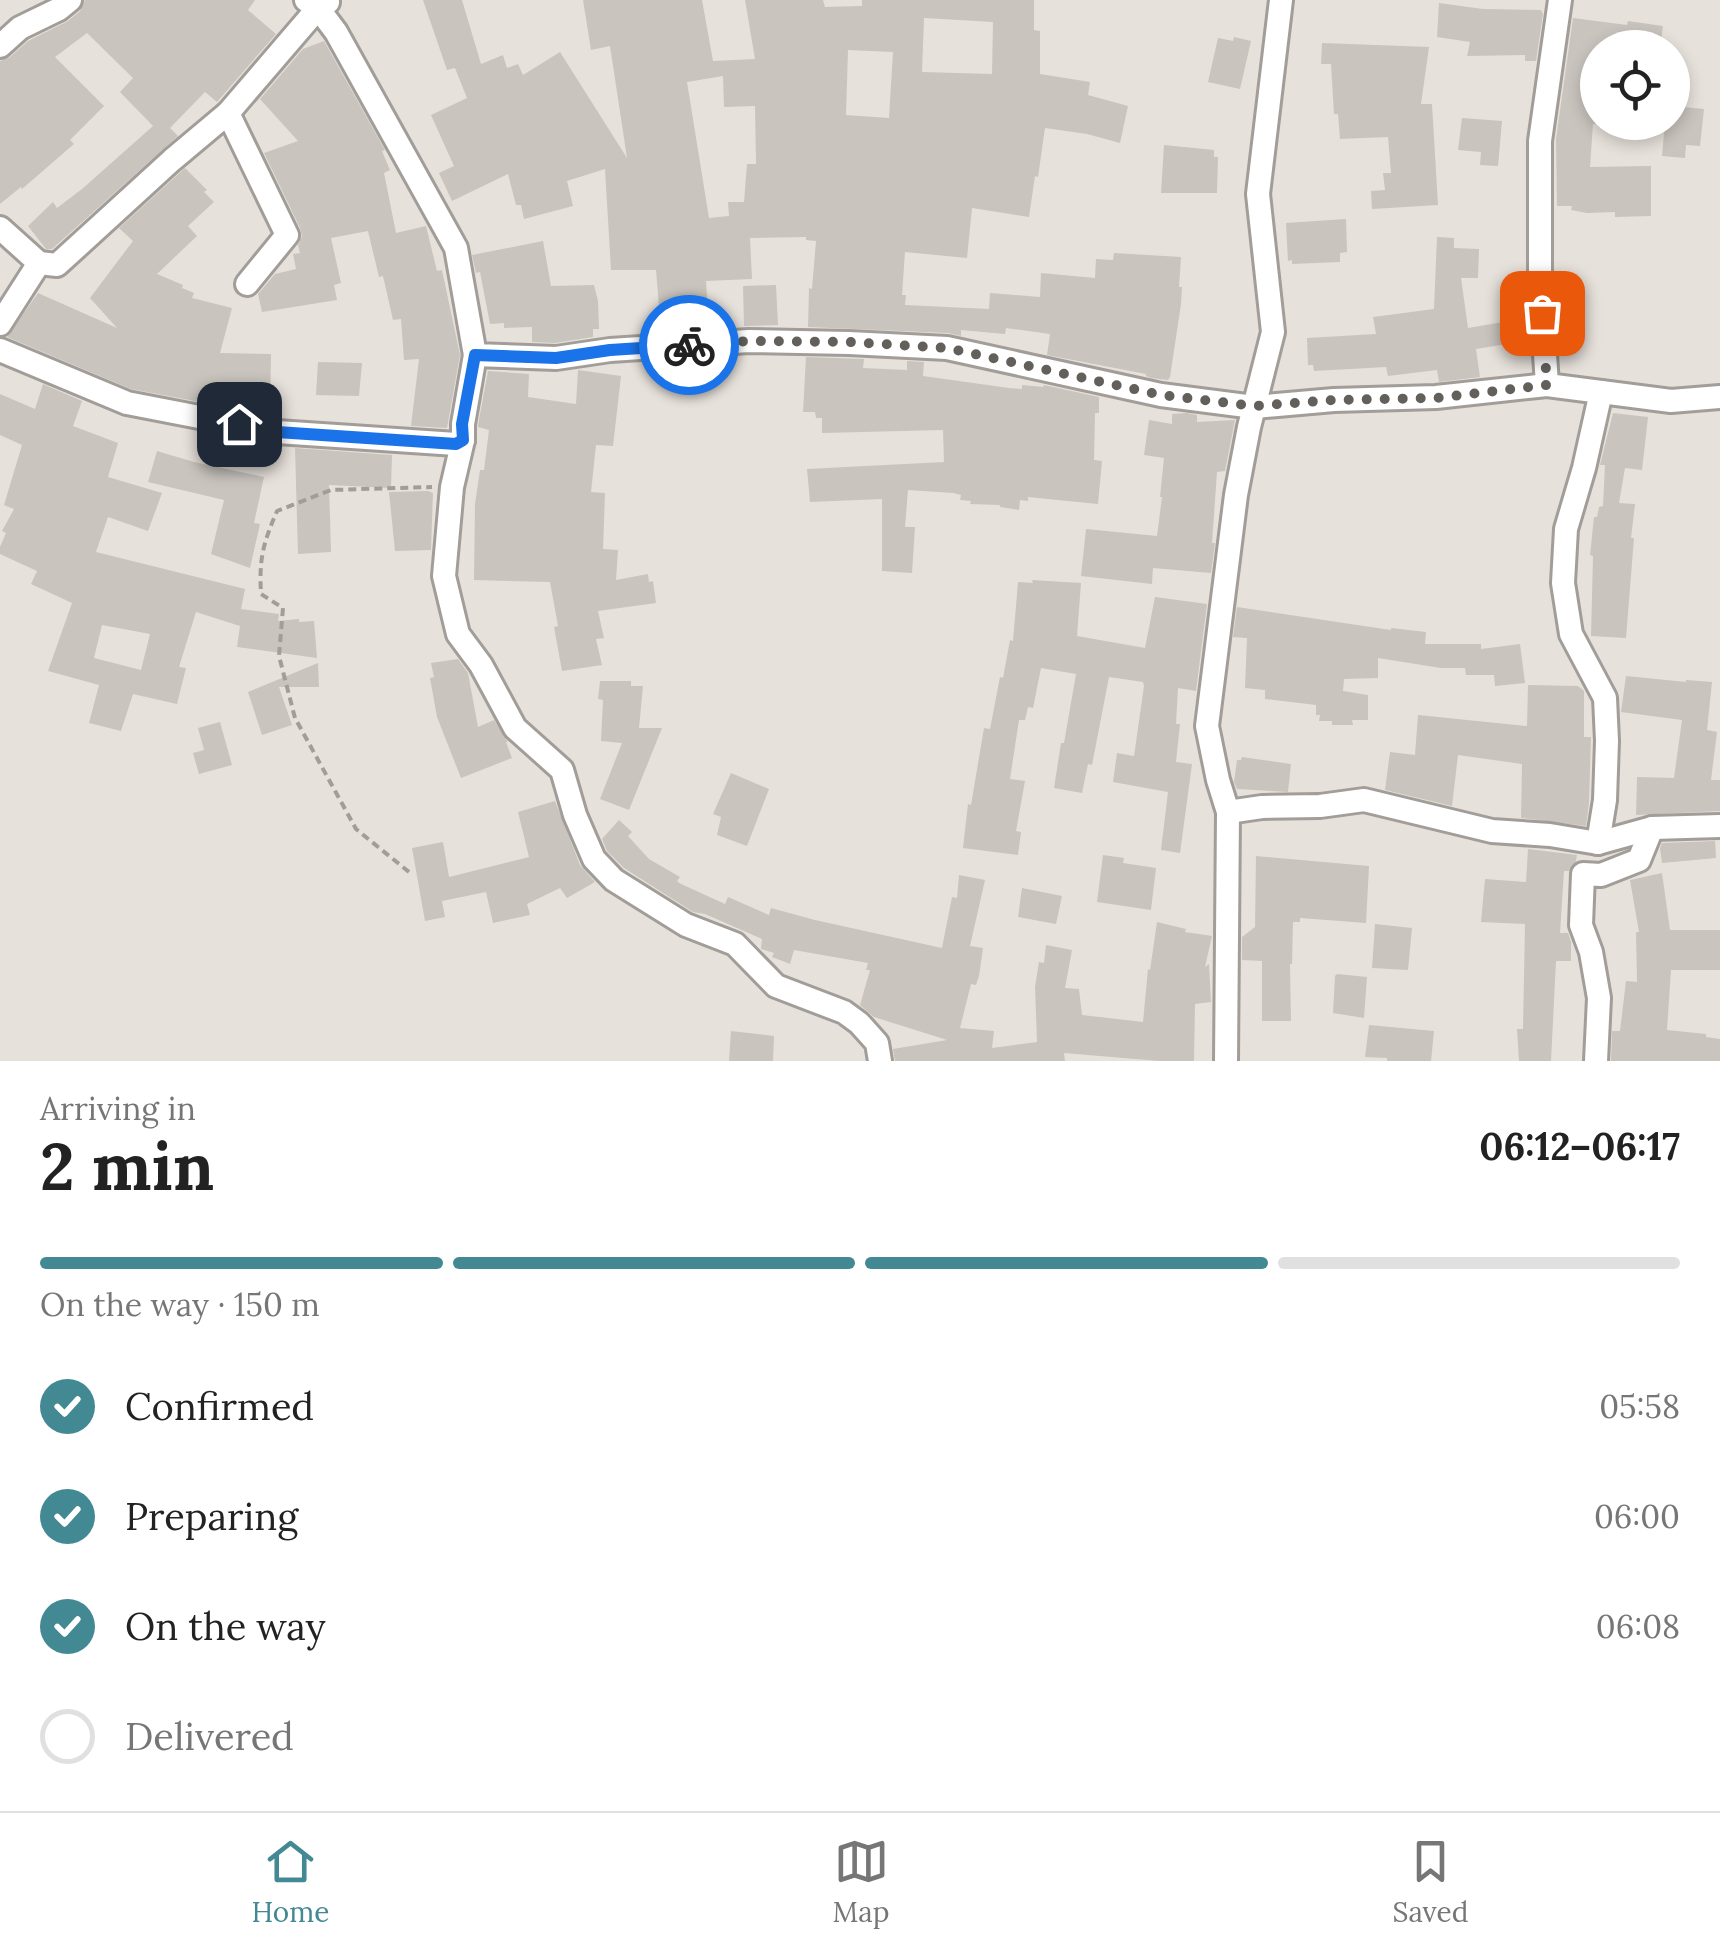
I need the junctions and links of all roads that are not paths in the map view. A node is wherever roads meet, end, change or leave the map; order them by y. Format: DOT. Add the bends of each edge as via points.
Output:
graph roads {
  1 [pos="70,0"];
  2 [pos="1281,0"];
  3 [pos="1560,0"];
  4 [pos="318,3"];
  5 [pos="0,46"];
  6 [pos="228,113"];
  7 [pos="0,228"];
  8 [pos="39,263"];
  9 [pos="247,284"];
  10 [pos="0,324"];
  11 [pos="0,350"];
  12 [pos="475,355"];
  13 [pos="1547,385"];
  14 [pos="1601,392"];
  15 [pos="1720,398"];
  16 [pos="1254,406"];
  17 [pos="463,440"];
  18 [pos="1228,812"];
  19 [pos="1720,826"];
  20 [pos="1652,828"];
  21 [pos="1598,842"];
  22 [pos="880,1061"];
  23 [pos="1226,1061"];
  24 [pos="1596,1061"];
  1 -- 5 [label="street"];
  2 -- 16 [label="street" via="1258,194 1273,332"];
  3 -- 13 [label="street" via="1540,141"];
  4 -- 6 [label="street"];
  4 -- 12 [label="street" via="456,248"];
  6 -- 8 [label="street" via="57,264"];
  6 -- 9 [label="street" via="287,236"];
  7 -- 8 [label="street"];
  8 -- 10 [label="street"];
  11 -- 17 [label="street" via="126,403 277,432"];
  12 -- 16 [label="street" via="556,358 749,341 947,348 1161,395"];
  12 -- 17 [label="street"];
  13 -- 14 [label="street"];
  13 -- 16 [label="street" via="1436,398"];
  14 -- 15 [label="street" via="1671,401"];
  14 -- 21 [label="street" via="1566,530 1563,582 1570,634 1604,698 1606,800"];
  16 -- 18 [label="street" via="1207,726"];
  17 -- 22 [label="street" via="444,576 458,634 515,728 562,770 594,858 614,880 658,908 735,944 776,986 844,1012 876,1043"];
  18 -- 21 [label="street" via="1364,800 1492,831"];
  18 -- 23 [label="street"];
  19 -- 20 [label="street"];
  20 -- 21 [label="street"];
  20 -- 24 [label="street" via="1639,860 1600,875 1582,874 1581,924 1599,998"];
}
